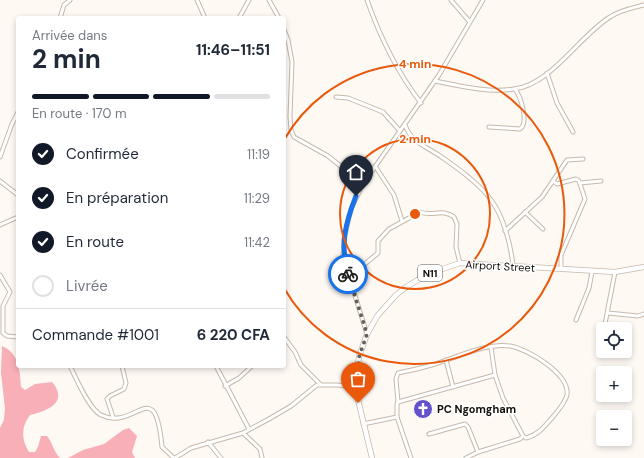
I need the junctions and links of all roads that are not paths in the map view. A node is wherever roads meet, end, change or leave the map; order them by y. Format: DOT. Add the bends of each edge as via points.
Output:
graph roads {
  1 [pos="70,0"];
  2 [pos="197,0"];
  3 [pos="249,0"];
  4 [pos="270,0"];
  5 [pos="367,0"];
  6 [pos="451,0"];
  7 [pos="483,0"];
  8 [pos="644,5"];
  9 [pos="61,16"];
  10 [pos="205,16"];
  11 [pos="240,16"];
  12 [pos="278,16"];
  13 [pos="469,22"];
  14 [pos="286,35"];
  15 [pos="547,73"];
  16 [pos="435,81"];
  17 [pos="515,89"];
  18 [pos="336,97"];
  19 [pos="421,103"];
  20 [pos="16,116"];
  21 [pos="405,125"];
  22 [pos="489,128"];
  23 [pos="400,131"];
  24 [pos="573,132"];
  25 [pos="0,157"];
  26 [pos="584,159"];
  27 [pos="375,166"];
  28 [pos="0,181"];
  29 [pos="552,181"];
  30 [pos="601,181"];
  31 [pos="580,182"];
  32 [pos="363,184"];
  33 [pos="16,193"];
  34 [pos="525,212"];
  35 [pos="16,218"];
  36 [pos="402,220"];
  37 [pos="0,225"];
  38 [pos="543,229"];
  39 [pos="505,230"];
  40 [pos="460,263"];
  41 [pos="513,266"];
  42 [pos="644,267"];
  43 [pos="561,269"];
  44 [pos="592,272"];
  45 [pos="615,272"];
  46 [pos="0,275"];
  47 [pos="349,277"];
  48 [pos="608,313"];
  49 [pos="644,314"];
  50 [pos="576,320"];
  51 [pos="606,322"];
  52 [pos="367,334"];
  53 [pos="16,337"];
  54 [pos="286,340"];
  55 [pos="490,347"];
  56 [pos="446,360"];
  57 [pos="71,368"];
  58 [pos="122,368"];
  59 [pos="217,368"];
  60 [pos="250,368"];
  61 [pos="495,374"];
  62 [pos="320,384"];
  63 [pos="225,386"];
  64 [pos="453,386"];
  65 [pos="356,387"];
  66 [pos="398,402"];
  67 [pos="397,417"];
  68 [pos="113,418"];
  69 [pos="363,424"];
  70 [pos="249,429"];
  71 [pos="243,433"];
  72 [pos="429,434"];
  73 [pos="523,436"];
  74 [pos="208,442"];
  75 [pos="478,452"];
  76 [pos="175,458"];
  77 [pos="221,458"];
  78 [pos="262,458"];
  79 [pos="372,458"];
  80 [pos="411,458"];
  81 [pos="466,458"];
  1 -- 9 [label="street" via="64,5"];
  2 -- 10 [label="street"];
  3 -- 11 [label="street"];
  4 -- 12 [label="street"];
  5 -- 19 [label="street" via="392,59"];
  6 -- 13 [label="street"];
  7 -- 13 [label="street"];
  8 -- 15 [label="street" via="609,17"];
  13 -- 16 [label="street"];
  14 -- 32 [label="street" via="292,62 290,116 294,137 328,156"];
  15 -- 17 [label="street" via="532,83"];
  15 -- 24 [label="street" via="557,102"];
  16 -- 17 [label="street" via="468,87"];
  16 -- 19 [label="street"];
  17 -- 22 [label="street" via="522,108 523,127"];
  18 -- 23 [label="street" via="348,98 383,112"];
  19 -- 21 [label="street"];
  20 -- 25 [label="street"];
  21 -- 23 [label="street"];
  21 -- 39 [label="street" via="412,139 442,157 482,190 499,212"];
  23 -- 27 [label="street"];
  26 -- 29 [label="street" via="567,160"];
  27 -- 32 [label="street"];
  27 -- 36 [label="street" via="394,195"];
  28 -- 33 [label="street"];
  29 -- 31 [label="street" via="556,184 576,179"];
  29 -- 34 [label="street" via="542,197"];
  30 -- 31 [label="street"];
  31 -- 43 [label="street" via="585,199 561,255"];
  32 -- 47 [label="street" via="351,209 344,239 343,257"];
  34 -- 38 [label="street"];
  34 -- 39 [label="street"];
  35 -- 37 [label="street"];
  36 -- 40 [label="street" via="420,212 444,212 454,217 457,224 456,247"];
  36 -- 47 [label="street" via="379,239 378,253"];
  39 -- 41 [label="street"];
  40 -- 41 [label="highway, Airport Street / N11"];
  40 -- 52 [label="highway, Airport Street / N11" via="435,271 406,287 378,315"];
  41 -- 43 [label="highway, Airport Street / N11"];
  42 -- 45 [label="highway, Airport Street / N11"];
  43 -- 44 [label="highway, Airport Street / N11"];
  44 -- 45 [label="highway, Airport Street / N11"];
  44 -- 50 [label="street" via="589,288"];
  45 -- 48 [label="street"];
  46 -- 53 [label="street" via="10,292 3,306 3,333"];
  47 -- 52 [label="street"];
  48 -- 49 [label="street" via="638,316"];
  48 -- 51 [label="street"];
  52 -- 65 [label="highway, Airport Street / N11" via="359,357"];
  54 -- 62 [label="street" via="301,365"];
  55 -- 56 [label="street"];
  55 -- 61 [label="street"];
  55 -- 73 [label="street" via="510,346 531,353 555,371 566,386 567,396 548,423 536,435 526,438"];
  56 -- 64 [label="street"];
  56 -- 66 [label="street" via="398,373"];
  57 -- 68 [label="street" via="84,394 100,415"];
  58 -- 68 [label="street" via="126,383 124,388 107,399"];
  59 -- 63 [label="street"];
  60 -- 63 [label="street"];
  61 -- 64 [label="street"];
  61 -- 73 [label="street" via="503,398"];
  62 -- 65 [label="street"];
  62 -- 70 [label="street" via="314,386 291,406"];
  63 -- 70 [label="street"];
  64 -- 66 [label="street"];
  65 -- 69 [label="highway, Airport Street / N11"];
  66 -- 67 [label="street"];
  67 -- 69 [label="street"];
  67 -- 80 [label="street"];
  68 -- 76 [label="street" via="147,408 152,409 160,424 162,447"];
  69 -- 79 [label="highway, Airport Street / N11"];
  70 -- 71 [label="street"];
  71 -- 74 [label="street"];
  71 -- 78 [label="street" via="260,449"];
  72 -- 75 [label="street" via="465,424"];
  73 -- 75 [label="street"];
  74 -- 76 [label="street"];
  74 -- 77 [label="street"];
  75 -- 81 [label="street"];
}
